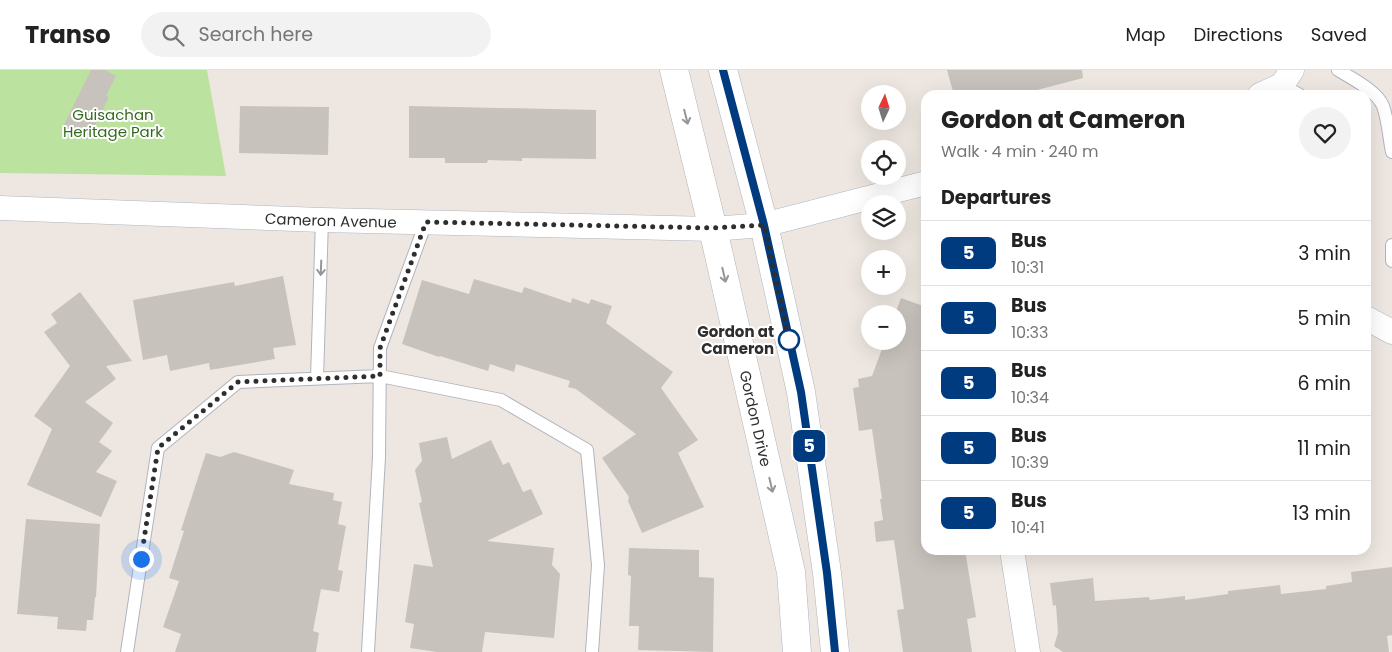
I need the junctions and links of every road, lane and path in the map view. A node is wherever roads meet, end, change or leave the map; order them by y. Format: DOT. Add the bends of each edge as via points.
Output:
graph roads {
  1 [pos="674,70"];
  2 [pos="723,70"];
  3 [pos="1338,70"];
  4 [pos="1291,83"];
  5 [pos="1273,90"];
  6 [pos="1367,90"];
  7 [pos="1371,93"];
  8 [pos="1392,152"];
  9 [pos="921,184"];
  10 [pos="0,208"];
  11 [pos="322,220"];
  12 [pos="426,222"];
  13 [pos="764,225"];
  14 [pos="713,228"];
  15 [pos="1392,245"];
  16 [pos="1392,261"];
  17 [pos="1371,318"];
  18 [pos="1392,331"];
  19 [pos="380,376"];
  20 [pos="317,378"];
  21 [pos="1013,555"];
  22 [pos="127,652"];
  23 [pos="368,652"];
  24 [pos="592,652"];
  25 [pos="797,652"];
  26 [pos="835,652"];
  27 [pos="1028,652"];
  1 -- 14 [label="main road, Gordon Drive, one-way"];
  2 -- 13 [label="main road"];
  3 -- 6 [label="lane"];
  4 -- 5 [label="street"];
  7 -- 8 [label="lane" via="1382,105"];
  9 -- 13 [label="street, Cameron Avenue"];
  10 -- 11 [label="street, Cameron Avenue"];
  11 -- 12 [label="street, Cameron Avenue"];
  11 -- 20 [label="lane, one-way"];
  12 -- 14 [label="street, Cameron Avenue"];
  12 -- 19 [label="lane" via="380,348"];
  13 -- 14 [label="street, Cameron Avenue"];
  13 -- 26 [label="main road" via="801,392"];
  14 -- 25 [label="main road, Gordon Drive, one-way" via="791,572"];
  15 -- 16 [label="lane"];
  17 -- 18 [label="street"];
  19 -- 20 [label="lane"];
  19 -- 23 [label="lane"];
  19 -- 24 [label="lane" via="501,400 587,450 598,565"];
  20 -- 22 [label="lane" via="238,382 158,448"];
  21 -- 27 [label="street"];
}
